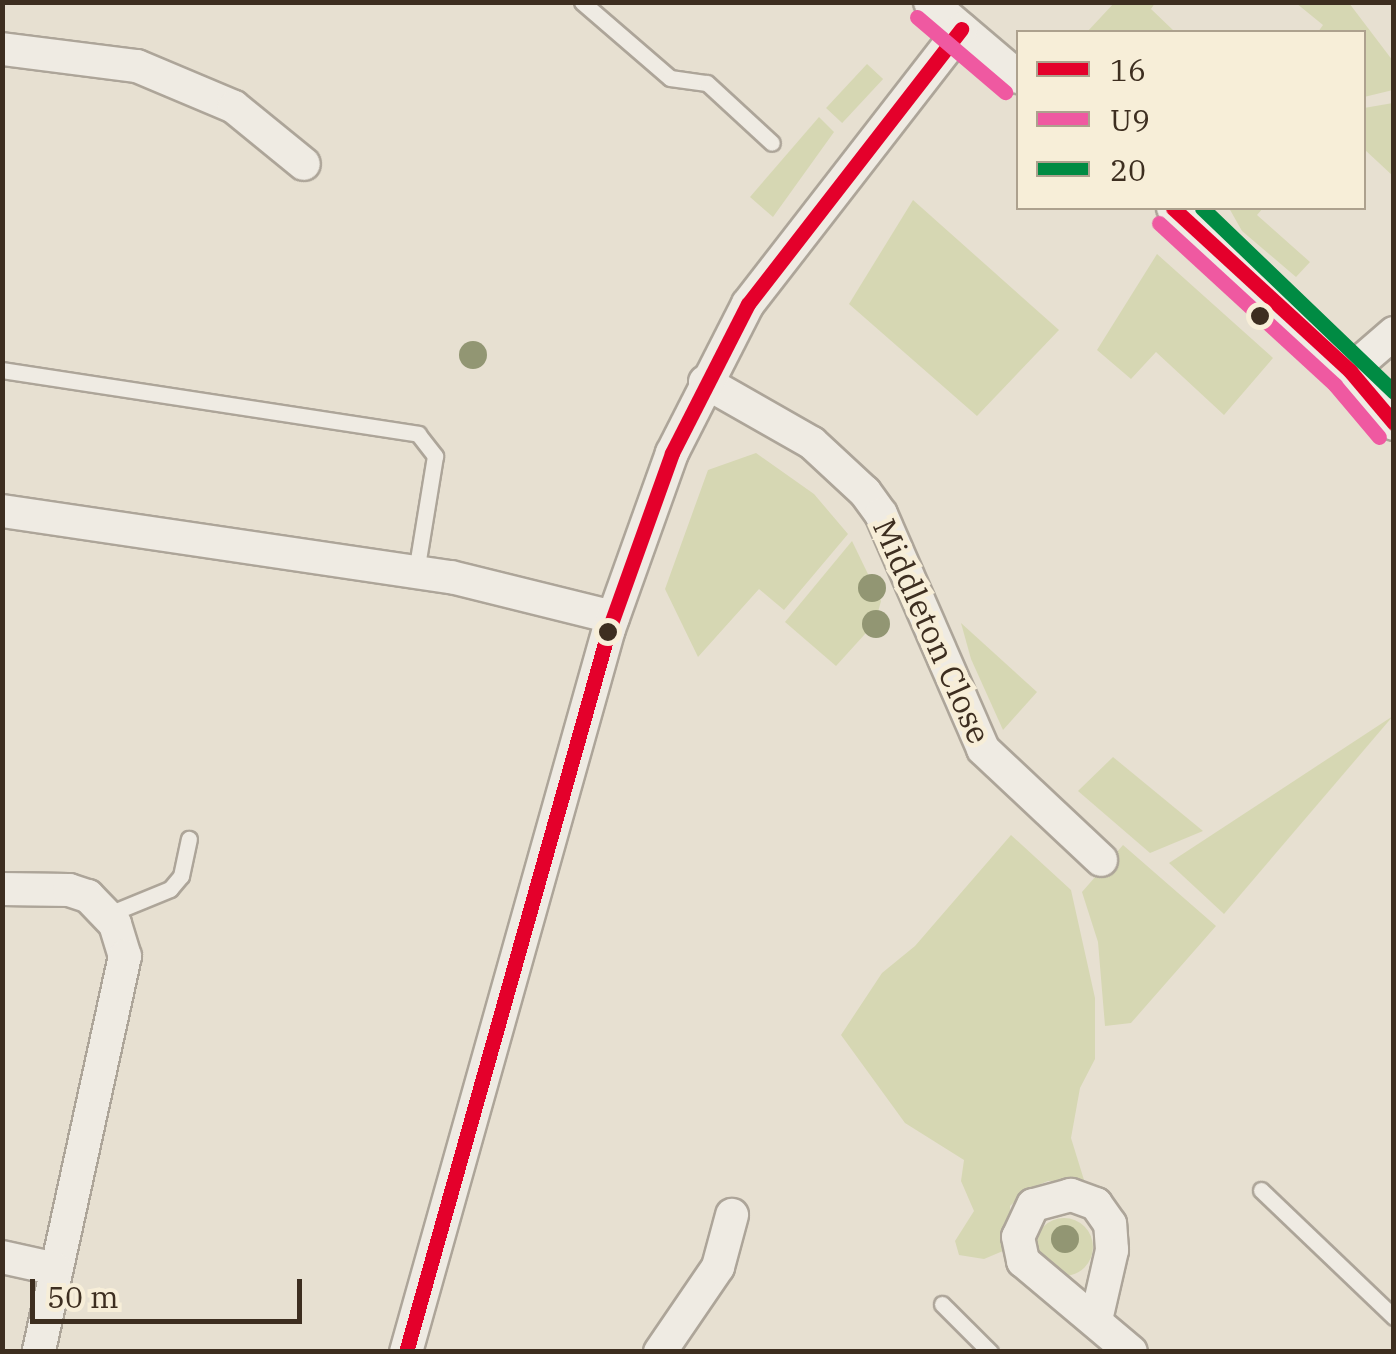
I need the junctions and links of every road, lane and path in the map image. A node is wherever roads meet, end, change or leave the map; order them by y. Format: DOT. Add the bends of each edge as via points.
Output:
graph roads {
  1 [pos="582,2"];
  2 [pos="930,2"];
  3 [pos="961,29"];
  4 [pos="2,49"];
  5 [pos="1016,76"];
  6 [pos="772,144"];
  7 [pos="304,164"];
  8 [pos="1174,210"];
  9 [pos="1394,333"];
  10 [pos="2,370"];
  11 [pos="1350,370"];
  12 [pos="705,382"];
  13 [pos="1394,424"];
  14 [pos="2,510"];
  15 [pos="416,572"];
  16 [pos="613,617"];
  17 [pos="189,839"];
  18 [pos="1102,860"];
  19 [pos="2,889"];
  20 [pos="108,914"];
  21 [pos="1262,1190"];
  22 [pos="732,1215"];
  23 [pos="2,1257"];
  24 [pos="56,1269"];
  25 [pos="942,1304"];
  26 [pos="1394,1317"];
  27 [pos="40,1352"];
  28 [pos="406,1352"];
  29 [pos="660,1352"];
  30 [pos="990,1352"];
  1 -- 6 [label="lane" via="670,78 707,83"];
  2 -- 3 [label="street"];
  3 -- 5 [label="street"];
  3 -- 12 [label="street" via="748,304"];
  4 -- 7 [label="street" via="137,66 234,107"];
  8 -- 11 [label="street"];
  9 -- 11 [label="street"];
  10 -- 15 [label="lane" via="418,434 434,456"];
  11 -- 13 [label="street"];
  12 -- 16 [label="street"];
  12 -- 18 [label="street, Middleton Close" via="812,443 865,492 882,514 983,749"];
  14 -- 15 [label="street"];
  15 -- 16 [label="street" via="519,590"];
  16 -- 28 [label="street"];
  17 -- 20 [label="lane" via="182,876 170,889"];
  19 -- 20 [label="street" via="68,890"];
  20 -- 24 [label="street" via="125,956"];
  21 -- 26 [label="lane"];
  22 -- 29 [label="street" via="718,1266"];
  23 -- 24 [label="street"];
  24 -- 27 [label="street"];
  25 -- 30 [label="lane"];
}
